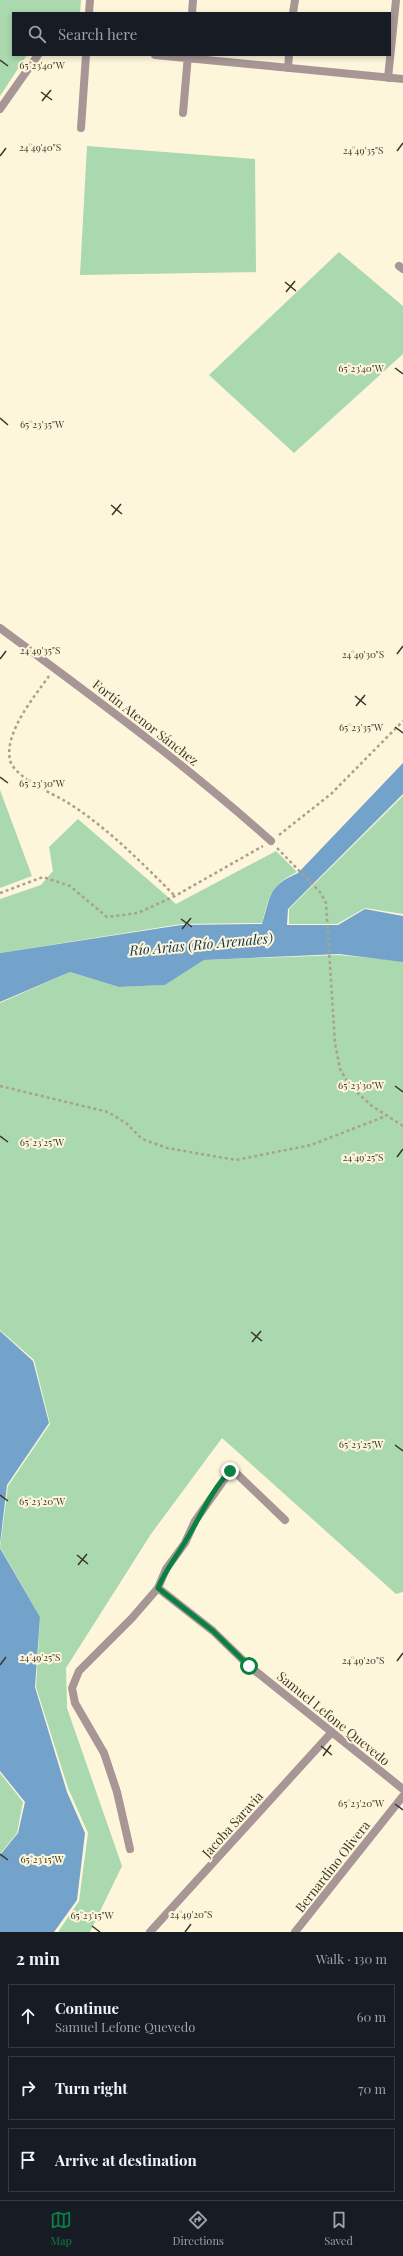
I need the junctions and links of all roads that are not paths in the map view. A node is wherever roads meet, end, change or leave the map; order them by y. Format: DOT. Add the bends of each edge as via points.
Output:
graph roads {
  1 [pos="90,0"];
  2 [pos="193,0"];
  3 [pos="295,0"];
  4 [pos="396,0"];
  5 [pos="89,12"];
  6 [pos="192,12"];
  7 [pos="293,12"];
  8 [pos="391,49"];
  9 [pos="37,56"];
  10 [pos="86,56"];
  11 [pos="188,56"];
  12 [pos="290,56"];
  13 [pos="390,56"];
  14 [pos="288,68"];
  15 [pos="388,78"];
  16 [pos="403,79"];
  17 [pos="0,109"];
  18 [pos="183,113"];
  19 [pos="81,128"];
  20 [pos="0,628"];
  21 [pos="271,841"];
  22 [pos="284,1520"];
  23 [pos="158,1588"];
  24 [pos="332,1732"];
  25 [pos="403,1789"];
  26 [pos="403,1796"];
  27 [pos="130,1849"];
  28 [pos="150,1932"];
  29 [pos="295,1932"];
  1 -- 5 [label="street"];
  2 -- 6 [label="street"];
  3 -- 7 [label="street"];
  4 -- 8 [label="street"];
  9 -- 17 [label="street"];
  10 -- 19 [label="street"];
  11 -- 14 [label="street"];
  11 -- 18 [label="street"];
  12 -- 14 [label="street"];
  13 -- 15 [label="street"];
  14 -- 15 [label="street"];
  15 -- 16 [label="street"];
  20 -- 21 [label="street, Fortín Atenor Sánchez" via="112,710 200,779"];
  22 -- 23 [label="street" via="231,1470 195,1521 185,1543 166,1569"];
  23 -- 24 [label="street, Samuel Lefone Quevedo" via="213,1631 249,1666"];
  23 -- 27 [label="street" via="79,1672 72,1688 75,1703 104,1753 117,1792"];
  24 -- 25 [label="street, Samuel Lefone Quevedo"];
  24 -- 28 [label="street, Jacoba Saravia"];
  26 -- 29 [label="street, Bernardino Olivera"];
}
